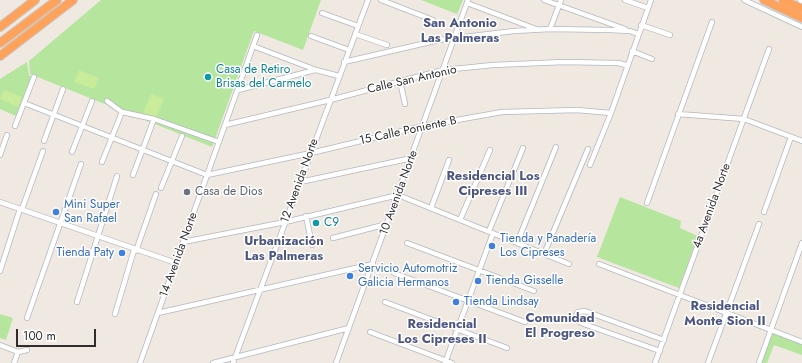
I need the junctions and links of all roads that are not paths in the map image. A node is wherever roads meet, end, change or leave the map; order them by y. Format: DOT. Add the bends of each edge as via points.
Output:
graph roads {
  1 [pos="35,0"];
  2 [pos="57,0"];
  3 [pos="73,0"];
  4 [pos="366,0"];
  5 [pos="381,0"];
  6 [pos="544,0"];
  7 [pos="625,0"];
  8 [pos="651,0"];
  9 [pos="744,0"];
  10 [pos="764,0"];
  11 [pos="783,0"];
  12 [pos="467,2"];
  13 [pos="560,3"];
  14 [pos="648,8"];
  15 [pos="802,9"];
  16 [pos="322,13"];
  17 [pos="802,18"];
  18 [pos="433,20"];
  19 [pos="712,22"];
  20 [pos="641,25"];
  21 [pos="358,26"];
  22 [pos="0,27"];
  23 [pos="802,27"];
  24 [pos="550,29"];
  25 [pos="537,30"];
  26 [pos="630,31"];
  27 [pos="355,34"];
  28 [pos="638,34"];
  29 [pos="257,35"];
  30 [pos="670,35"];
  31 [pos="311,36"];
  32 [pos="454,38"];
  33 [pos="0,43"];
  34 [pos="387,45"];
  35 [pos="253,46"];
  36 [pos="769,48"];
  37 [pos="349,50"];
  38 [pos="632,51"];
  39 [pos="0,56"];
  40 [pos="652,59"];
  41 [pos="344,62"];
  42 [pos="626,65"];
  43 [pos="316,70"];
  44 [pos="443,70"];
  45 [pos="339,76"];
  46 [pos="34,77"];
  47 [pos="400,82"];
  48 [pos="63,89"];
  49 [pos="238,90"];
  50 [pos="330,100"];
  51 [pos="92,101"];
  52 [pos="107,101"];
  53 [pos="24,103"];
  54 [pos="405,104"];
  55 [pos="122,112"];
  56 [pos="611,113"];
  57 [pos="53,114"];
  58 [pos="678,114"];
  59 [pos="154,119"];
  60 [pos="744,119"];
  61 [pos="225,125"];
  62 [pos="15,126"];
  63 [pos="82,126"];
  64 [pos="423,126"];
  65 [pos="7,136"];
  66 [pos="182,136"];
  67 [pos="791,137"];
  68 [pos="112,138"];
  69 [pos="44,141"];
  70 [pos="802,141"];
  71 [pos="219,142"];
  72 [pos="556,147"];
  73 [pos="523,148"];
  74 [pos="588,149"];
  75 [pos="143,150"];
  76 [pos="490,150"];
  77 [pos="43,151"];
  78 [pos="72,152"];
  79 [pos="310,153"];
  80 [pos="0,155"];
  81 [pos="412,158"];
  82 [pos="449,160"];
  83 [pos="102,162"];
  84 [pos="172,162"];
  85 [pos="81,164"];
  86 [pos="590,165"];
  87 [pos="133,175"];
  88 [pos="207,175"];
  89 [pos="117,176"];
  90 [pos="300,182"];
  91 [pos="161,188"];
  92 [pos="156,194"];
  93 [pos="398,195"];
  94 [pos="0,202"];
  95 [pos="647,203"];
  96 [pos="431,208"];
  97 [pos="21,209"];
  98 [pos="764,212"];
  99 [pos="306,216"];
  100 [pos="460,220"];
  101 [pos="285,222"];
  102 [pos="60,223"];
  103 [pos="387,224"];
  104 [pos="759,224"];
  105 [pos="491,232"];
  106 [pos="97,237"];
  107 [pos="333,238"];
  108 [pos="183,242"];
  109 [pos="407,243"];
  110 [pos="517,243"];
  111 [pos="802,243"];
  112 [pos="312,245"];
  113 [pos="135,250"];
  114 [pos="544,254"];
  115 [pos="176,263"];
  116 [pos="373,264"];
  117 [pos="569,264"];
  118 [pos="599,264"];
  119 [pos="0,271"];
  120 [pos="480,271"];
  121 [pos="394,273"];
  122 [pos="260,289"];
  123 [pos="534,291"];
  124 [pos="680,295"];
  125 [pos="468,301"];
  126 [pos="77,302"];
  127 [pos="385,302"];
  128 [pos="158,313"];
  129 [pos="726,313"];
  130 [pos="115,314"];
  131 [pos="27,318"];
  132 [pos="525,322"];
  133 [pos="349,328"];
  134 [pos="771,330"];
  135 [pos="457,331"];
  136 [pos="370,332"];
  137 [pos="664,340"];
  138 [pos="802,342"];
  139 [pos="0,345"];
  140 [pos="507,348"];
  141 [pos="27,350"];
  142 [pos="660,351"];
  143 [pos="18,352"];
  144 [pos="234,360"];
  145 [pos="446,362"];
  146 [pos="14,363"];
  147 [pos="140,363"];
  148 [pos="213,363"];
  149 [pos="336,363"];
  150 [pos="452,363"];
  151 [pos="655,363"];
  152 [pos="708,363"];
  153 [pos="759,363"];
  1 -- 22 [label="highway"];
  2 -- 33 [label="highway"];
  3 -- 39 [label="highway"];
  4 -- 21 [label="street, 12 Avenida Norte"];
  5 -- 18 [label="street"];
  6 -- 13 [label="street"];
  7 -- 14 [label="street"];
  8 -- 14 [label="street"];
  9 -- 23 [label="street"];
  10 -- 17 [label="highway"];
  11 -- 15 [label="highway"];
  12 -- 25 [label="street"];
  12 -- 32 [label="street, 10 Avenida Norte"];
  13 -- 24 [label="street"];
  13 -- 26 [label="street"];
  14 -- 20 [label="street"];
  16 -- 21 [label="street"];
  19 -- 58 [label="street"];
  20 -- 28 [label="street"];
  20 -- 30 [label="street"];
  21 -- 27 [label="street, 12 Avenida Norte"];
  24 -- 25 [label="street"];
  24 -- 26 [label="street"];
  25 -- 32 [label="street"];
  26 -- 28 [label="street"];
  27 -- 34 [label="street"];
  27 -- 37 [label="street, 12 Avenida Norte"];
  28 -- 38 [label="street"];
  29 -- 35 [label="street, 14 Avenida Norte"];
  31 -- 37 [label="street"];
  32 -- 41 [label="street"];
  32 -- 44 [label="street, 10 Avenida Norte"];
  35 -- 43 [label="street"];
  35 -- 49 [label="street, 14 Avenida Norte"];
  36 -- 60 [label="street, 4a Avenida Norte"];
  37 -- 41 [label="street, 12 Avenida Norte"];
  38 -- 40 [label="street"];
  38 -- 42 [label="street"];
  41 -- 45 [label="street, 12 Avenida Norte"];
  42 -- 44 [label="street, Calle San Antonio" via="564,62"];
  42 -- 56 [label="street"];
  43 -- 45 [label="street"];
  43 -- 49 [label="street"];
  44 -- 47 [label="street, Calle San Antonio"];
  44 -- 64 [label="street, 10 Avenida Norte"];
  45 -- 50 [label="street, 12 Avenida Norte"];
  46 -- 53 [label="street"];
  47 -- 50 [label="street, Calle San Antonio"];
  47 -- 54 [label="street"];
  48 -- 57 [label="street"];
  49 -- 61 [label="street, 14 Avenida Norte"];
  50 -- 61 [label="street, Calle San Antonio"];
  50 -- 79 [label="street, 12 Avenida Norte"];
  51 -- 63 [label="street"];
  52 -- 55 [label="street"];
  53 -- 57 [label="street"];
  53 -- 62 [label="street"];
  55 -- 59 [label="street"];
  55 -- 68 [label="street"];
  56 -- 64 [label="street, 15 Calle Poniente B" via="577,110 510,111"];
  56 -- 86 [label="street"];
  57 -- 63 [label="street"];
  57 -- 69 [label="street"];
  58 -- 60 [label="street"];
  58 -- 95 [label="street"];
  59 -- 71 [label="street"];
  59 -- 75 [label="street"];
  60 -- 67 [label="street"];
  60 -- 124 [label="street, 4a Avenida Norte"];
  61 -- 71 [label="street, 14 Avenida Norte"];
  63 -- 68 [label="street"];
  63 -- 78 [label="street"];
  64 -- 79 [label="street, 15 Calle Poniente B"];
  64 -- 81 [label="street, 10 Avenida Norte"];
  65 -- 80 [label="street"];
  66 -- 84 [label="street"];
  67 -- 70 [label="street"];
  67 -- 98 [label="street"];
  68 -- 75 [label="street"];
  68 -- 83 [label="street"];
  71 -- 88 [label="street, 14 Avenida Norte"];
  72 -- 110 [label="street"];
  73 -- 105 [label="street"];
  74 -- 114 [label="street"];
  75 -- 84 [label="street"];
  75 -- 87 [label="street"];
  76 -- 100 [label="street"];
  77 -- 97 [label="street"];
  79 -- 88 [label="street, 15 Calle Poniente B"];
  79 -- 90 [label="street, 12 Avenida Norte"];
  81 -- 90 [label="street"];
  81 -- 93 [label="street, 10 Avenida Norte"];
  82 -- 96 [label="street"];
  84 -- 88 [label="street"];
  84 -- 91 [label="street"];
  85 -- 102 [label="street"];
  88 -- 108 [label="street, 14 Avenida Norte"];
  89 -- 106 [label="street"];
  90 -- 101 [label="street, 12 Avenida Norte"];
  92 -- 113 [label="street"];
  93 -- 96 [label="street"];
  93 -- 99 [label="street"];
  93 -- 103 [label="street, 10 Avenida Norte"];
  94 -- 97 [label="street"];
  96 -- 100 [label="street"];
  97 -- 102 [label="street"];
  97 -- 119 [label="street"];
  99 -- 101 [label="street"];
  99 -- 112 [label="street"];
  100 -- 105 [label="street"];
  101 -- 108 [label="street"];
  101 -- 122 [label="street, 12 Avenida Norte"];
  102 -- 106 [label="street"];
  102 -- 131 [label="street"];
  103 -- 107 [label="street"];
  103 -- 116 [label="street, 10 Avenida Norte"];
  104 -- 129 [label="street"];
  105 -- 110 [label="street"];
  105 -- 120 [label="street"];
  106 -- 113 [label="street"];
  106 -- 126 [label="street"];
  108 -- 115 [label="street, 14 Avenida Norte"];
  109 -- 120 [label="street"];
  110 -- 114 [label="street"];
  111 -- 134 [label="street"];
  113 -- 115 [label="street"];
  113 -- 130 [label="street"];
  114 -- 117 [label="street"];
  115 -- 128 [label="street, 14 Avenida Norte"];
  116 -- 122 [label="street"];
  116 -- 133 [label="street, 10 Avenida Norte"];
  118 -- 124 [label="street"];
  120 -- 123 [label="street"];
  120 -- 125 [label="street"];
  121 -- 125 [label="street"];
  122 -- 128 [label="street"];
  122 -- 144 [label="street, 12 Avenida Norte"];
  124 -- 129 [label="street"];
  124 -- 137 [label="street, 4a Avenida Norte"];
  125 -- 132 [label="street"];
  125 -- 135 [label="street"];
  127 -- 135 [label="street"];
  128 -- 147 [label="street, 14 Avenida Norte"];
  129 -- 134 [label="street"];
  129 -- 152 [label="street"];
  133 -- 144 [label="street"];
  133 -- 149 [label="street, 10 Avenida Norte"];
  134 -- 138 [label="street"];
  134 -- 153 [label="street"];
  135 -- 140 [label="street"];
  135 -- 145 [label="street"];
  136 -- 145 [label="street"];
  137 -- 142 [label="street, 4a Avenida Norte"];
  137 -- 142 [label="street" via="585,311 576,315 576,320 584,324"];
  139 -- 143 [label="street"];
  141 -- 143 [label="street"];
  142 -- 151 [label="street, 4a Avenida Norte"];
  143 -- 146 [label="street"];
  144 -- 148 [label="street"];
  145 -- 150 [label="street"];
}
